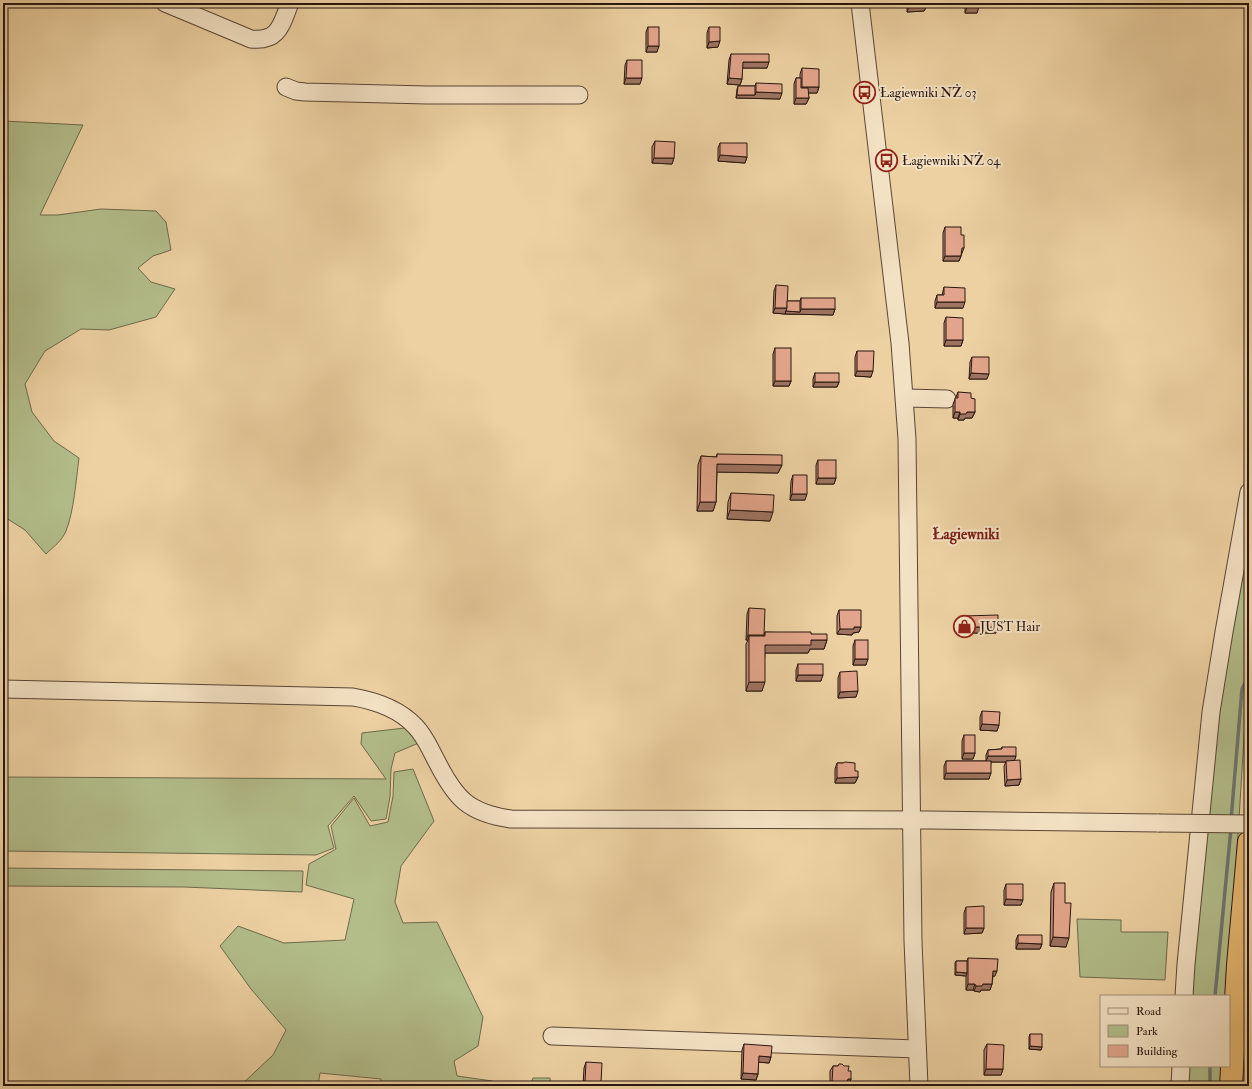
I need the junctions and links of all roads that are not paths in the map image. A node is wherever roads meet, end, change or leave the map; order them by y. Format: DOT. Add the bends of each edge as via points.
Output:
graph roads {
  1 [pos="164,3"];
  2 [pos="290,3"];
  3 [pos="860,3"];
  4 [pos="286,87"];
  5 [pos="579,95"];
  6 [pos="905,398"];
  7 [pos="947,398"];
  8 [pos="1249,492"];
  9 [pos="3,689"];
  10 [pos="911,820"];
  11 [pos="1249,824"];
  12 [pos="1249,842"];
  13 [pos="1184,995"];
  14 [pos="552,1036"];
  15 [pos="918,1049"];
  16 [pos="1181,1067"];
  17 [pos="919,1086"];
  18 [pos="1180,1086"];
  19 [pos="1231,1086"];
  1 -- 2 [label="street" via="251,39 261,40 269,39 280,27"];
  3 -- 6 [label="street"];
  4 -- 5 [label="street" via="305,92"];
  6 -- 7 [label="street"];
  6 -- 10 [label="street"];
  8 -- 13 [label="street" via="1211,712"];
  9 -- 10 [label="street" via="259,694 366,699 398,712 415,726 450,786 469,806 505,818"];
  10 -- 11 [label="street, bridge"];
  10 -- 15 [label="street"];
  12 -- 19 [label="highway"];
  14 -- 15 [label="street"];
  15 -- 17 [label="street"];
  16 -- 18 [label="street"];
}
